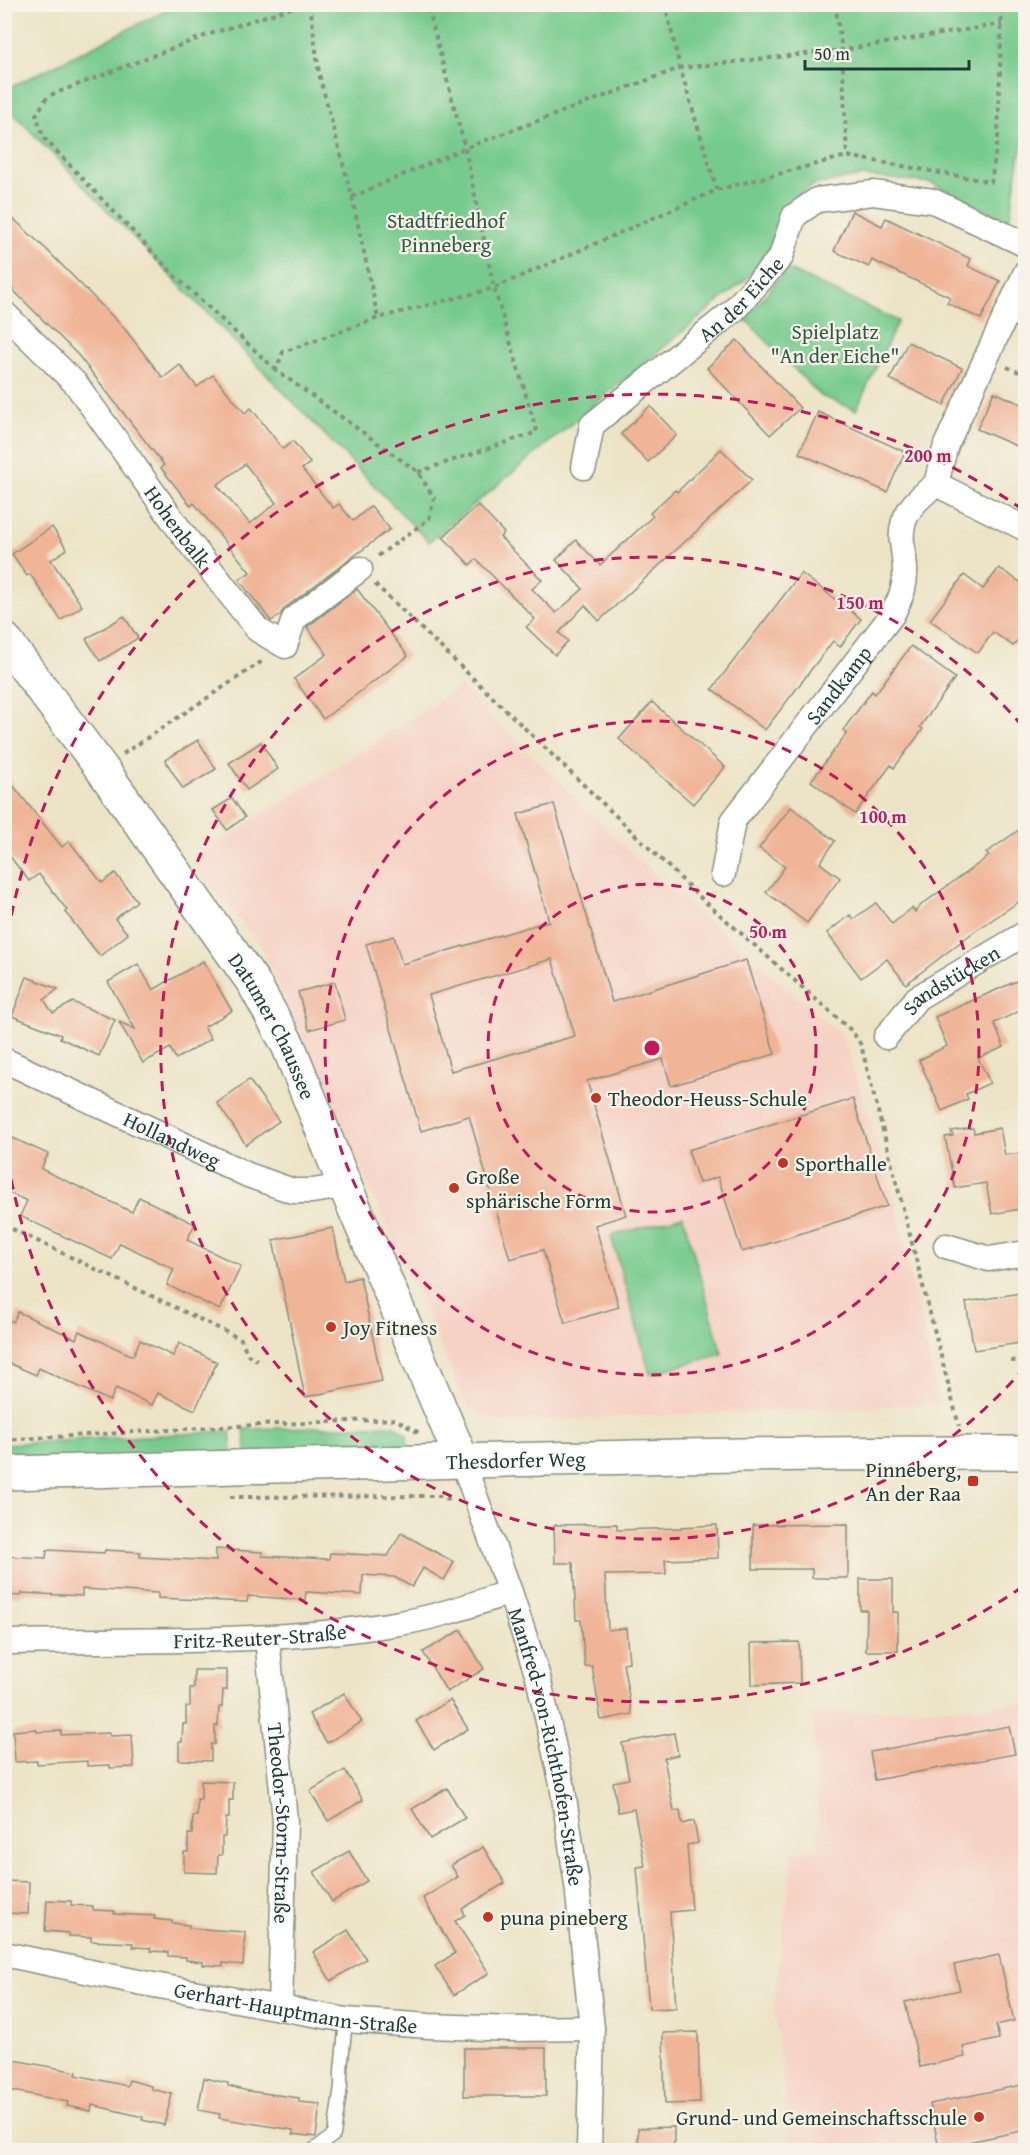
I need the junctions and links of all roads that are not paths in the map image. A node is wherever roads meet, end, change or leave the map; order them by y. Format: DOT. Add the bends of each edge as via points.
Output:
graph roads {
  1 [pos="1026,245"];
  2 [pos="1026,272"];
  3 [pos="4,313"];
  4 [pos="584,467"];
  5 [pos="936,484"];
  6 [pos="1026,529"];
  7 [pos="360,569"];
  8 [pos="4,639"];
  9 [pos="723,874"];
  10 [pos="1026,933"];
  11 [pos="886,1037"];
  12 [pos="4,1060"];
  13 [pos="345,1186"];
  14 [pos="945,1246"];
  15 [pos="1026,1253"];
  16 [pos="1026,1453"];
  17 [pos="462,1460"];
  18 [pos="4,1473"];
  19 [pos="510,1592"];
  20 [pos="267,1638"];
  21 [pos="4,1642"];
  22 [pos="4,1954"];
  23 [pos="280,2008"];
  24 [pos="346,2019"];
  25 [pos="592,2028"];
  26 [pos="313,2151"];
  27 [pos="589,2151"];
  1 -- 4 [label="street, An der Eiche" via="933,201 873,193 817,200 794,216 781,257 733,311 592,425"];
  2 -- 5 [label="street" via="946,445"];
  3 -- 7 [label="street, Hohenbalk" via="76,384 182,533 258,630 285,646 294,619"];
  5 -- 6 [label="street"];
  5 -- 9 [label="street, Sandkamp" via="915,500 906,516 902,538 903,588 892,615 733,821"];
  8 -- 13 [label="street, Datumer Chaussee" via="254,982 288,1046"];
  10 -- 11 [label="street, Sandstücken" via="917,998"];
  12 -- 13 [label="street, Hollandweg" via="248,1175 293,1191"];
  13 -- 17 [label="street, Datumer Chaussee"];
  14 -- 15 [label="street" via="989,1259"];
  16 -- 17 [label="street, Thesdorfer Weg"];
  17 -- 18 [label="street, Thesdorfer Weg"];
  17 -- 19 [label="street, Manfred-von-Richthofen-Straße"];
  19 -- 20 [label="street, Fritz-Reuter-Straße" via="402,1623"];
  19 -- 25 [label="street, Manfred-von-Richthofen-Straße" via="538,1677 562,1784"];
  20 -- 21 [label="street, Fritz-Reuter-Straße"];
  20 -- 23 [label="street, Theodor-Storm-Straße" via="285,1821"];
  22 -- 23 [label="street, Gerhart-Hauptmann-Straße"];
  23 -- 24 [label="street, Gerhart-Hauptmann-Straße"];
  24 -- 25 [label="street, Gerhart-Hauptmann-Straße" via="429,2026"];
  24 -- 26 [label="lane" via="334,2135"];
  25 -- 27 [label="street, Manfred-von-Richthofen-Straße"];
}
